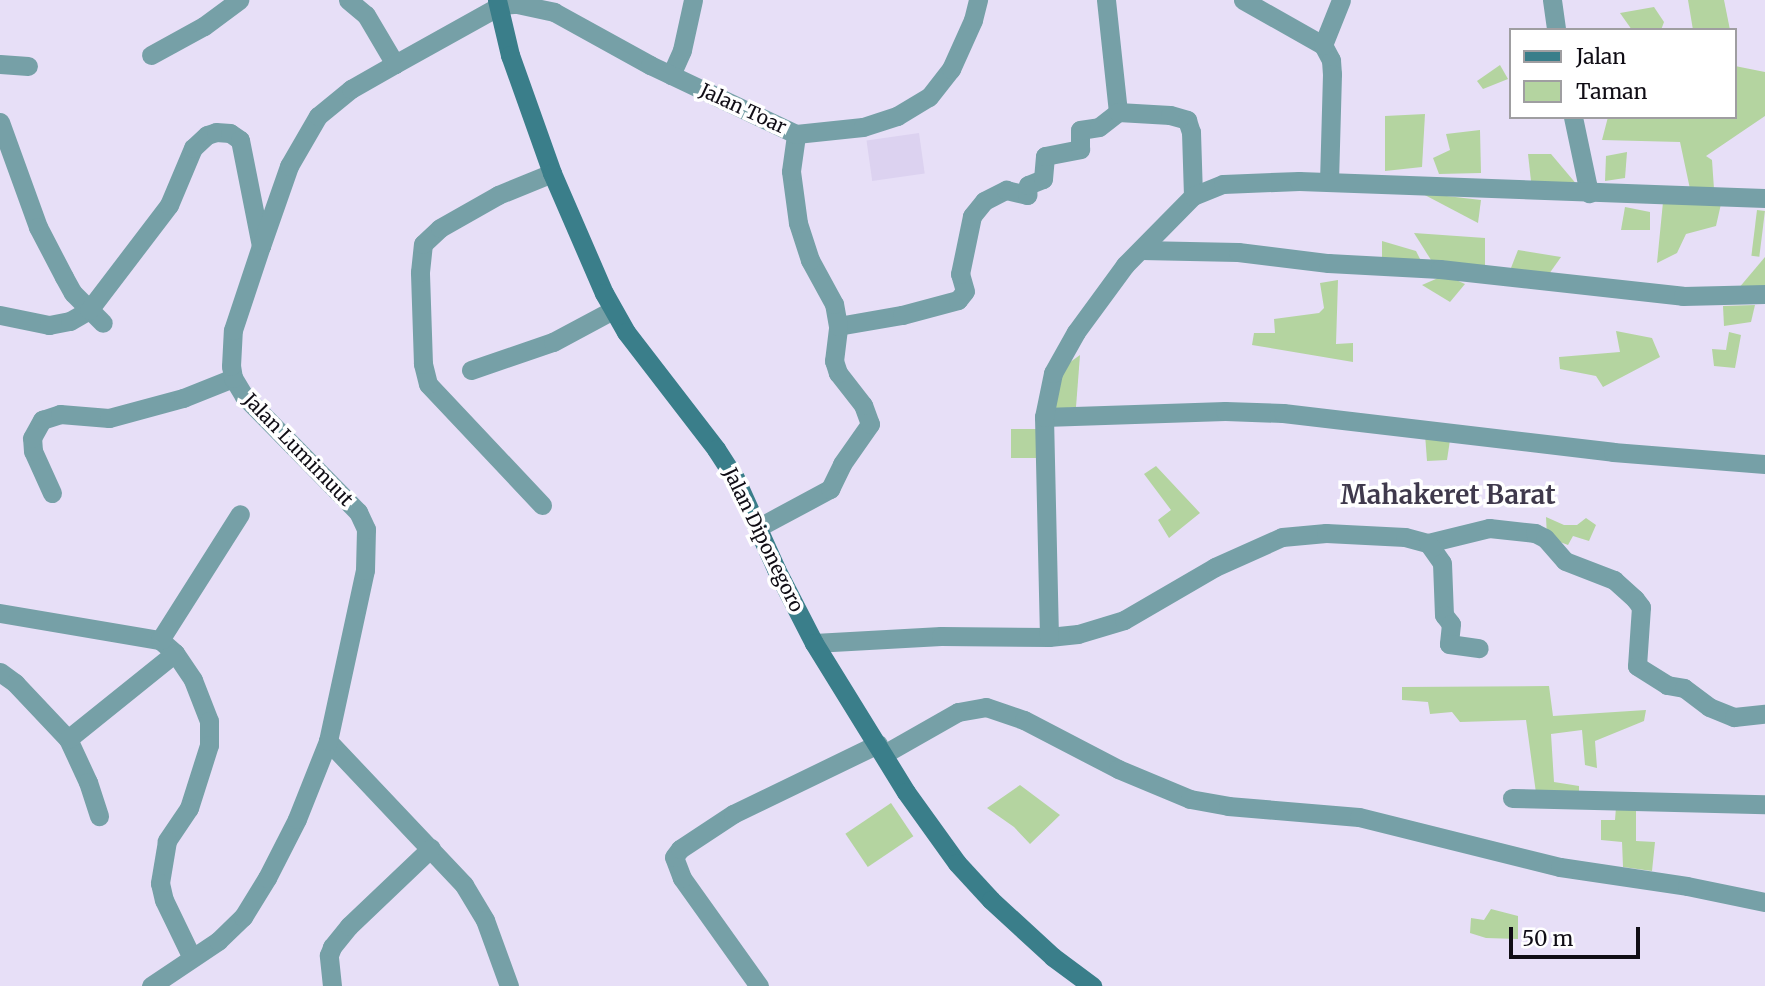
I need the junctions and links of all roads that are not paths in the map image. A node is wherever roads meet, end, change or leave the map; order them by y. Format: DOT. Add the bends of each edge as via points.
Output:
graph roads {
  1 [pos="239,0"];
  2 [pos="348,0"];
  3 [pos="693,0"];
  4 [pos="978,0"];
  5 [pos="1106,0"];
  6 [pos="1243,0"];
  7 [pos="1341,0"];
  8 [pos="1552,0"];
  9 [pos="499,3"];
  10 [pos="1556,28"];
  11 [pos="1323,46"];
  12 [pos="151,55"];
  13 [pos="0,64"];
  14 [pos="395,64"];
  15 [pos="28,66"];
  16 [pos="671,75"];
  17 [pos="1118,112"];
  18 [pos="1573,119"];
  19 [pos="0,122"];
  20 [pos="796,134"];
  21 [pos="552,173"];
  22 [pos="1329,182"];
  23 [pos="1589,193"];
  24 [pos="1193,196"];
  25 [pos="1765,198"];
  26 [pos="261,246"];
  27 [pos="1141,250"];
  28 [pos="1765,294"];
  29 [pos="613,310"];
  30 [pos="0,315"];
  31 [pos="96,317"];
  32 [pos="838,326"];
  33 [pos="471,370"];
  34 [pos="233,378"];
  35 [pos="1044,417"];
  36 [pos="1765,464"];
  37 [pos="52,493"];
  38 [pos="542,505"];
  39 [pos="240,514"];
  40 [pos="759,527"];
  41 [pos="1428,543"];
  42 [pos="0,613"];
  43 [pos="1049,637"];
  44 [pos="160,640"];
  45 [pos="814,643"];
  46 [pos="1479,648"];
  47 [pos="175,653"];
  48 [pos="0,672"];
  49 [pos="1765,714"];
  50 [pos="68,739"];
  51 [pos="328,741"];
  52 [pos="881,749"];
  53 [pos="1512,798"];
  54 [pos="1765,804"];
  55 [pos="99,816"];
  56 [pos="430,848"];
  57 [pos="1765,902"];
  58 [pos="192,958"];
  59 [pos="151,986"];
  60 [pos="332,986"];
  61 [pos="509,986"];
  62 [pos="758,986"];
  63 [pos="1092,986"];
  1 -- 12 [label="street"];
  2 -- 14 [label="street" via="366,15"];
  3 -- 16 [label="street" via="682,50"];
  4 -- 20 [label="street, Jalan Toar" via="951,69 929,97 897,116 863,127"];
  5 -- 17 [label="street"];
  6 -- 11 [label="street"];
  7 -- 11 [label="street"];
  8 -- 10 [label="street"];
  9 -- 14 [label="street, Jalan Lumimuut"];
  9 -- 16 [label="street, Jalan Toar" via="554,12"];
  9 -- 21 [label="main road, Jalan Diponegoro" via="510,54"];
  11 -- 22 [label="street" via="1332,74"];
  13 -- 15 [label="street"];
  14 -- 26 [label="street, Jalan Lumimuut" via="351,89 313,122 289,166"];
  16 -- 20 [label="street, Jalan Toar"];
  17 -- 24 [label="street" via="1187,120"];
  17 -- 32 [label="street" via="1099,127 1080,130 1080,149 1045,156 1043,179 1028,185 1027,195 1006,190 984,201 972,216 960,274 964,291 958,300"];
  18 -- 23 [label="street"];
  19 -- 31 [label="street" via="38,227 73,293"];
  20 -- 32 [label="street" via="790,171 792,198 810,260 829,292"];
  21 -- 29 [label="main road, Jalan Diponegoro"];
  21 -- 38 [label="street" via="498,195 440,228 423,244 421,263 423,364 428,384"];
  22 -- 23 [label="street"];
  22 -- 24 [label="street" via="1223,184"];
  23 -- 25 [label="street"];
  24 -- 27 [label="street"];
  26 -- 31 [label="street" via="240,140 224,132 207,135 189,155 169,205"];
  26 -- 34 [label="street, Jalan Lumimuut" via="233,330"];
  27 -- 28 [label="street" via="1238,252 1440,269 1684,296"];
  27 -- 35 [label="street" via="1125,265 1061,356"];
  29 -- 33 [label="street" via="554,342"];
  29 -- 40 [label="main road, Jalan Diponegoro" via="716,449"];
  30 -- 31 [label="street" via="49,325"];
  32 -- 40 [label="street" via="834,361 870,424 830,489"];
  34 -- 37 [label="street" via="183,398 109,418 60,414 42,420 32,438 33,451"];
  34 -- 51 [label="street, Jalan Lumimuut" via="262,415 348,500 366,529 365,570"];
  35 -- 36 [label="street" via="1283,413 1613,452"];
  35 -- 43 [label="street"];
  39 -- 44 [label="street"];
  40 -- 45 [label="main road, Jalan Diponegoro"];
  41 -- 43 [label="street" via="1405,537 1326,533 1282,537 1215,566 1124,620"];
  41 -- 46 [label="street" via="1442,563 1450,644"];
  41 -- 49 [label="street" via="1489,528 1545,538 1565,561 1614,580 1641,607 1637,666 1734,717"];
  42 -- 44 [label="street"];
  43 -- 45 [label="street" via="941,636"];
  44 -- 47 [label="street"];
  45 -- 52 [label="main road, Jalan Diponegoro"];
  47 -- 50 [label="street"];
  47 -- 58 [label="street" via="193,680 209,721 203,766 189,808 167,841 161,869 164,900"];
  48 -- 50 [label="street"];
  50 -- 55 [label="street"];
  51 -- 56 [label="street"];
  51 -- 58 [label="street, Jalan Lumimuut" via="297,819 256,898 218,941"];
  52 -- 57 [label="street" via="958,712 986,708 1024,720 1118,769 1190,799 1359,817 1560,867"];
  52 -- 62 [label="street" via="733,814 674,857 682,878"];
  52 -- 63 [label="main road, Jalan Diponegoro" via="957,863 1028,936"];
  53 -- 54 [label="street"];
  56 -- 60 [label="street" via="332,947"];
  56 -- 61 [label="street" via="475,902"];
  58 -- 59 [label="street, Jalan Lumimuut"];
}
